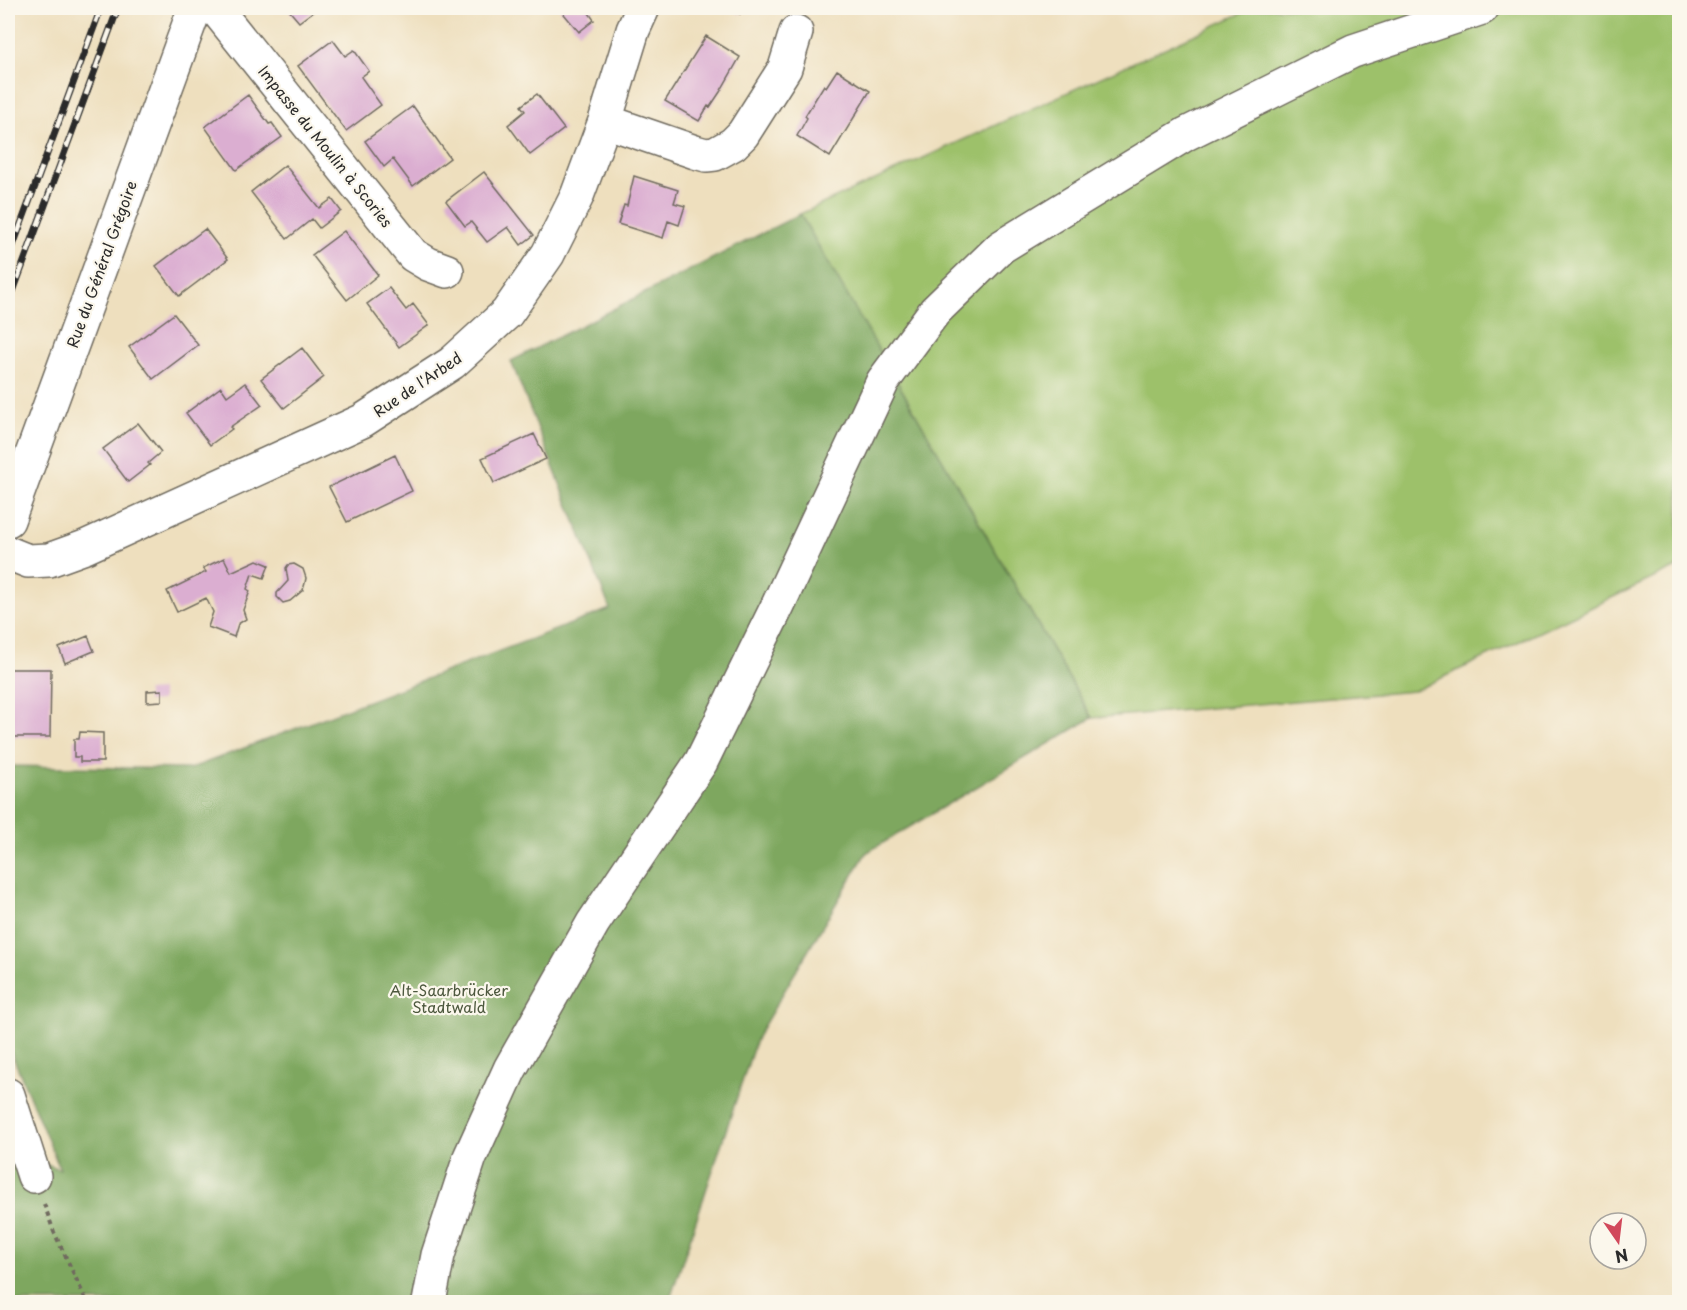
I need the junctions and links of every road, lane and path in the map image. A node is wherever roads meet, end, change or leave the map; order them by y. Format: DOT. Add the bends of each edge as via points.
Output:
graph roads {
  1 [pos="195,8"];
  2 [pos="215,8"];
  3 [pos="643,8"];
  4 [pos="1482,8"];
  5 [pos="796,32"];
  6 [pos="605,121"];
  7 [pos="447,271"];
  8 [pos="8,520"];
  9 [pos="8,553"];
  10 [pos="8,1095"];
  11 [pos="34,1176"];
  12 [pos="87,1302"];
  13 [pos="429,1302"];
  1 -- 8 [label="street, Rue du Général Grégoire"];
  2 -- 7 [label="street, Impasse du Moulin à Scories" via="413,255"];
  3 -- 6 [label="street, Rue de l'Arbed"];
  4 -- 13 [label="street" via="1353,51 1186,134 1001,247 935,312 883,381 701,762 593,923 510,1069 470,1157 438,1255"];
  5 -- 6 [label="street" via="784,68 743,134 724,150 706,155"];
  6 -- 9 [label="street, Rue de l'Arbed" via="577,196 548,254 507,313 452,363 362,421 85,548 50,560 28,561"];
  10 -- 11 [label="street"];
  11 -- 12 [label="path" via="54,1232"];
}
